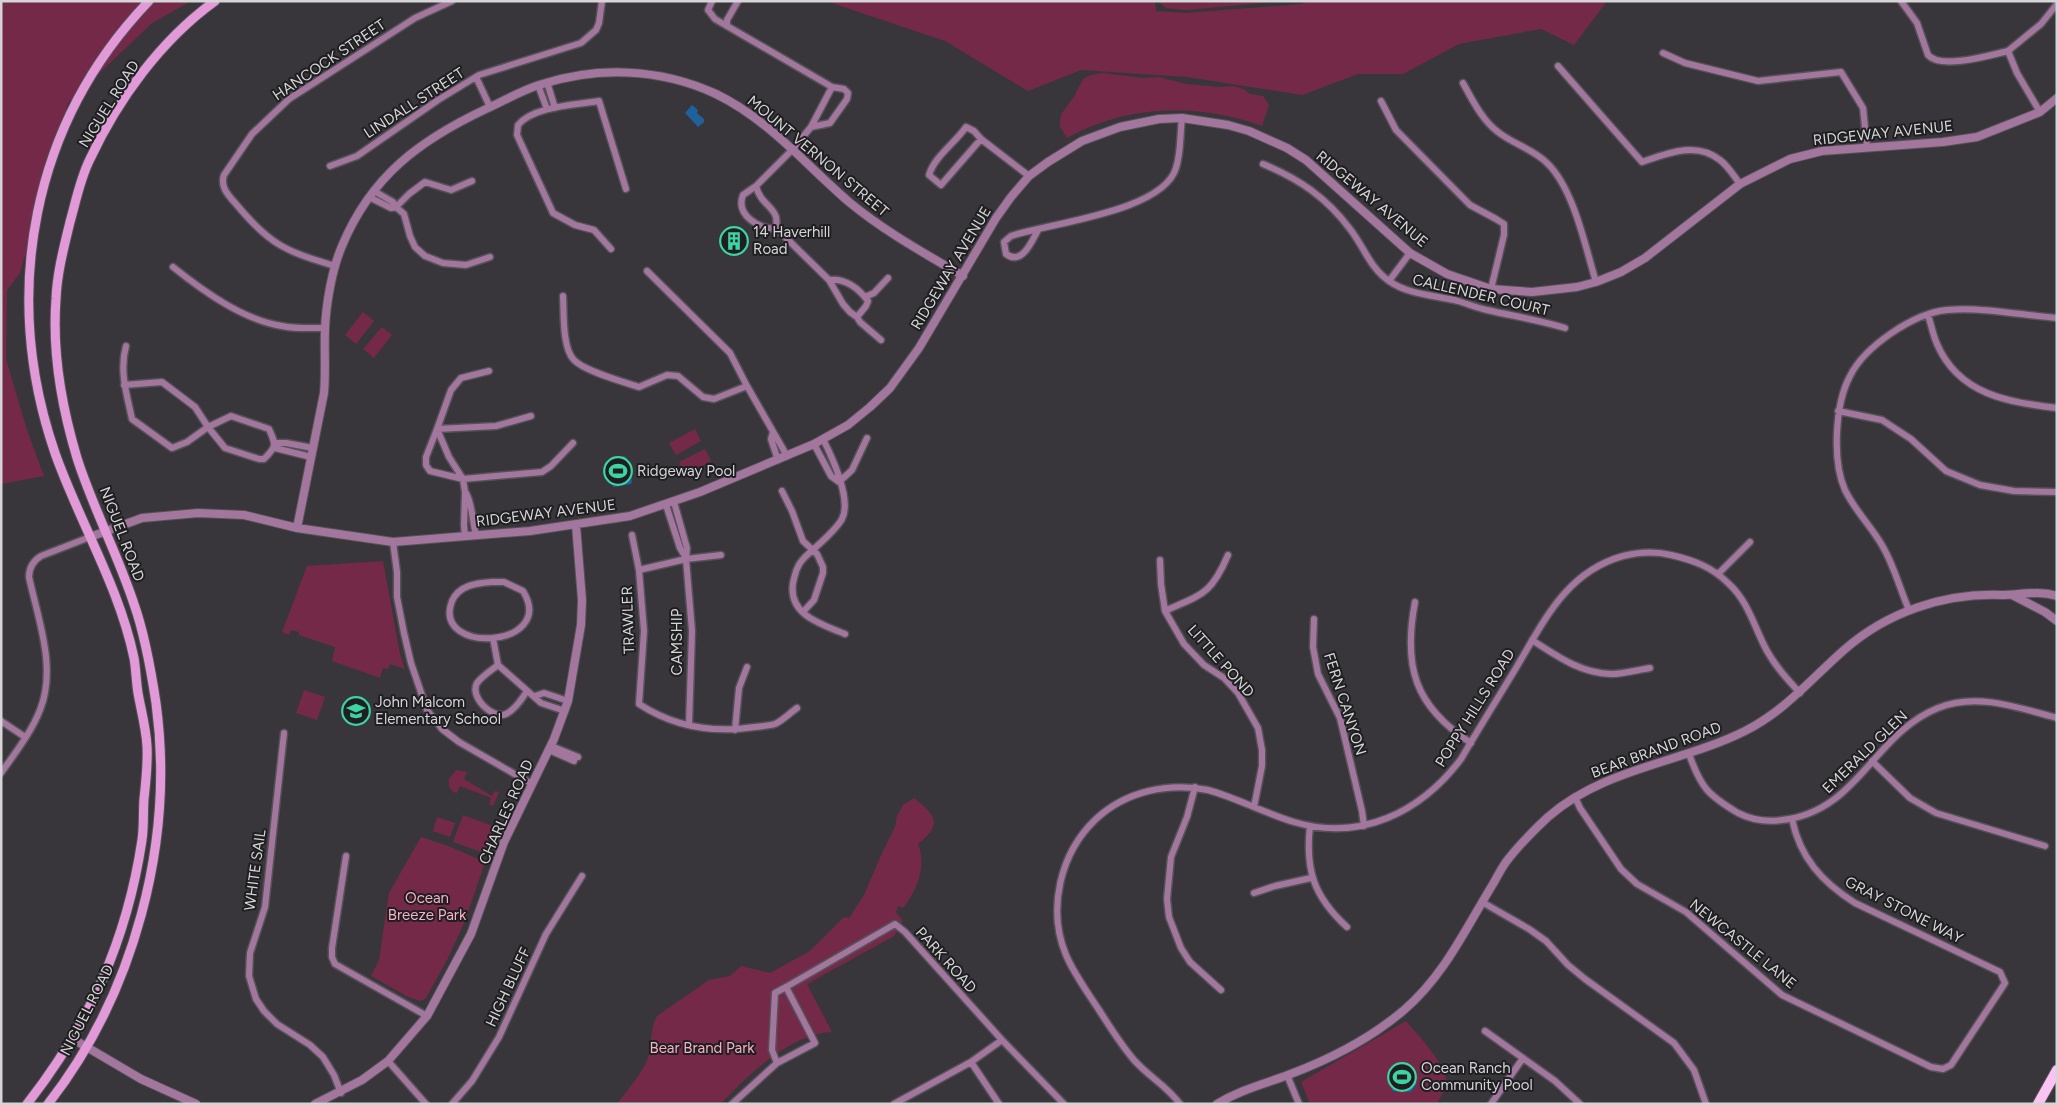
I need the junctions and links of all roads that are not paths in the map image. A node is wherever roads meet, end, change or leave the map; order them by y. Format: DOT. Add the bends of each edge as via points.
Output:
graph roads {
  1 [pos="149,1"];
  2 [pos="215,1"];
  3 [pos="452,1"];
  4 [pos="602,1"];
  5 [pos="712,1"];
  6 [pos="738,1"];
  7 [pos="1901,1"];
  8 [pos="2057,4"];
  9 [pos="727,26"];
  10 [pos="2008,50"];
  11 [pos="1663,54"];
  12 [pos="1558,66"];
  13 [pos="476,77"];
  14 [pos="547,82"];
  15 [pos="1463,83"];
  16 [pos="538,85"];
  17 [pos="832,87"];
  18 [pos="2057,98"];
  19 [pos="1382,101"];
  20 [pos="490,107"];
  21 [pos="555,108"];
  22 [pos="547,109"];
  23 [pos="2040,112"];
  24 [pos="1182,118"];
  25 [pos="811,126"];
  26 [pos="981,139"];
  27 [pos="1867,148"];
  28 [pos="792,150"];
  29 [pos="1263,164"];
  30 [pos="330,166"];
  31 [pos="1029,176"];
  32 [pos="472,180"];
  33 [pos="1740,184"];
  34 [pos="756,186"];
  35 [pos="626,189"];
  36 [pos="371,194"];
  37 [pos="396,207"];
  38 [pos="777,229"];
  39 [pos="1038,230"];
  40 [pos="611,249"];
  41 [pos="1410,253"];
  42 [pos="490,257"];
  43 [pos="335,266"];
  44 [pos="173,267"];
  45 [pos="647,271"];
  46 [pos="963,276"];
  47 [pos="888,278"];
  48 [pos="830,280"];
  49 [pos="1389,281"];
  50 [pos="1596,282"];
  51 [pos="1491,289"];
  52 [pos="563,296"];
  53 [pos="865,298"];
  54 [pos="1928,315"];
  55 [pos="857,317"];
  56 [pos="2057,318"];
  57 [pos="325,328"];
  58 [pos="1565,328"];
  59 [pos="881,340"];
  60 [pos="126,346"];
  61 [pos="490,370"];
  62 [pos="124,385"];
  63 [pos="747,386"];
  64 [pos="2057,408"];
  65 [pos="1838,410"];
  66 [pos="532,416"];
  67 [pos="208,426"];
  68 [pos="437,429"];
  69 [pos="773,432"];
  70 [pos="867,438"];
  71 [pos="823,439"];
  72 [pos="573,443"];
  73 [pos="814,444"];
  74 [pos="275,446"];
  75 [pos="313,448"];
  76 [pos="787,456"];
  77 [pos="311,457"];
  78 [pos="778,460"];
  79 [pos="463,479"];
  80 [pos="839,482"];
  81 [pos="782,491"];
  82 [pos="465,492"];
  83 [pos="2057,492"];
  84 [pos="674,502"];
  85 [pos="666,505"];
  86 [pos="576,525"];
  87 [pos="297,528"];
  88 [pos="106,530"];
  89 [pos="476,535"];
  90 [pos="632,535"];
  91 [pos="465,536"];
  92 [pos="90,537"];
  93 [pos="393,542"];
  94 [pos="1750,542"];
  95 [pos="812,550"];
  96 [pos="721,555"];
  97 [pos="1228,556"];
  98 [pos="686,559"];
  99 [pos="1160,560"];
  100 [pos="639,570"];
  101 [pos="1718,574"];
  102 [pos="2012,595"];
  103 [pos="2057,596"];
  104 [pos="1415,602"];
  105 [pos="1909,610"];
  106 [pos="1165,611"];
  107 [pos="803,612"];
  108 [pos="1314,619"];
  109 [pos="2057,621"];
  110 [pos="845,634"];
  111 [pos="493,638"];
  112 [pos="1532,640"];
  113 [pos="498,665"];
  114 [pos="747,667"];
  115 [pos="1650,668"];
  116 [pos="527,691"];
  117 [pos="1800,693"];
  118 [pos="535,696"];
  119 [pos="568,701"];
  120 [pos="797,708"];
  121 [pos="565,710"];
  122 [pos="2057,718"];
  123 [pos="1,721"];
  124 [pos="689,725"];
  125 [pos="736,730"];
  126 [pos="284,733"];
  127 [pos="25,736"];
  128 [pos="1470,743"];
  129 [pos="550,748"];
  130 [pos="1689,754"];
  131 [pos="576,759"];
  132 [pos="1872,761"];
  133 [pos="1,773"];
  134 [pos="532,784"];
  135 [pos="1195,787"];
  136 [pos="1575,797"];
  137 [pos="1254,807"];
  138 [pos="1792,819"];
  139 [pos="1310,826"];
  140 [pos="1364,826"];
  141 [pos="2045,846"];
  142 [pos="346,856"];
  143 [pos="582,876"];
  144 [pos="1312,878"];
  145 [pos="1254,893"];
  146 [pos="1482,902"];
  147 [pos="1347,927"];
  148 [pos="2005,982"];
  149 [pos="786,987"];
  150 [pos="1221,990"];
  151 [pos="427,1016"];
  152 [pos="1485,1031"];
  153 [pos="73,1038"];
  154 [pos="1002,1040"];
  155 [pos="86,1046"];
  156 [pos="1523,1058"];
  157 [pos="388,1061"];
  158 [pos="971,1062"];
  159 [pos="777,1063"];
  160 [pos="2057,1070"];
  161 [pos="1287,1076"];
  162 [pos="341,1092"];
  163 [pos="184,1102"];
  164 [pos="27,1104"];
  165 [pos="48,1104"];
  166 [pos="196,1104"];
  167 [pos="315,1104"];
  168 [pos="426,1104"];
  169 [pos="452,1104"];
  170 [pos="732,1104"];
  171 [pos="894,1104"];
  172 [pos="999,1104"];
  173 [pos="1064,1104"];
  174 [pos="1180,1104"];
  175 [pos="1217,1104"];
  176 [pos="1298,1104"];
  177 [pos="1491,1104"];
  178 [pos="1580,1104"];
  179 [pos="1706,1104"];
  180 [pos="2038,1104"];
  1 -- 92 [label="main road, NIGUEL ROAD" via="118,35 74,102 43,180 32,225 28,316 33,371 55,453"];
  2 -- 88 [label="main road, NIGUEL ROAD" via="176,33 158,54 107,128 83,177 63,254 56,298 58,374 78,461"];
  3 -- 43 [label="street, HANCOCK STREET" via="415,18 284,103 260,124 224,174 226,192 272,241 295,254"];
  4 -- 13 [label="street, LINDALL STREET" via="596,30 581,43"];
  5 -- 9 [label="street" via="709,14"];
  6 -- 9 [label="street"];
  7 -- 10 [label="street" via="1917,23 1931,59 1975,59"];
  8 -- 10 [label="street" via="2042,24"];
  9 -- 17 [label="street"];
  10 -- 23 [label="street" via="2017,73"];
  11 -- 27 [label="street" via="1685,63 1758,81 1841,72 1863,108"];
  12 -- 33 [label="street" via="1642,162 1675,151 1710,153 1722,161"];
  13 -- 20 [label="street"];
  13 -- 30 [label="street, LINDALL STREET" via="357,156"];
  14 -- 16 [label="street, MOUNT VERNON STREET"];
  14 -- 21 [label="street"];
  14 -- 28 [label="street, MOUNT VERNON STREET" via="587,73 620,72 678,80 738,106"];
  15 -- 50 [label="street" via="1492,127 1543,159 1559,177 1569,195"];
  16 -- 20 [label="street, MOUNT VERNON STREET"];
  16 -- 22 [label="street"];
  17 -- 25 [label="street"];
  17 -- 25 [label="street" via="844,89 848,99 830,123"];
  18 -- 23 [label="street, RIDGEWAY AVENUE"];
  19 -- 51 [label="street" via="1396,130 1470,206 1504,224 1503,242"];
  20 -- 36 [label="street, MOUNT VERNON STREET" via="417,148 392,169"];
  21 -- 22 [label="street"];
  21 -- 35 [label="street" via="599,102"];
  22 -- 40 [label="street" via="518,125 520,143 553,213 595,231"];
  23 -- 27 [label="street, RIDGEWAY AVENUE" via="1977,137"];
  24 -- 31 [label="street, RIDGEWAY AVENUE" via="1145,122 1099,134 1082,141"];
  24 -- 39 [label="street" via="1176,168 1165,186 1115,211"];
  24 -- 41 [label="street, RIDGEWAY AVENUE" via="1228,125 1287,148 1318,170"];
  25 -- 28 [label="street"];
  26 -- 26 [label="street" via="966,127 931,168 929,175 942,185"];
  26 -- 31 [label="street"];
  27 -- 33 [label="street, RIDGEWAY AVENUE" via="1822,151 1790,159"];
  28 -- 34 [label="street"];
  28 -- 46 [label="street, MOUNT VERNON STREET" via="868,216"];
  29 -- 49 [label="street, CALLENDER COURT" via="1294,178 1330,206 1351,230 1378,272"];
  31 -- 46 [label="street, RIDGEWAY AVENUE" via="996,218"];
  32 -- 37 [label="street" via="451,190 425,182"];
  33 -- 50 [label="street, RIDGEWAY AVENUE" via="1645,258"];
  34 -- 38 [label="street" via="758,196 776,217"];
  34 -- 38 [label="street" via="743,195 741,207 760,227"];
  36 -- 37 [label="street" via="391,208"];
  36 -- 43 [label="street, MOUNT VERNON STREET" via="349,230"];
  37 -- 42 [label="street" via="404,214 415,247 425,256 443,263 466,265"];
  38 -- 48 [label="street"];
  39 -- 39 [label="street" via="1006,239 1006,254 1015,258 1023,254"];
  41 -- 49 [label="street"];
  41 -- 51 [label="street, RIDGEWAY AVENUE" via="1447,274"];
  43 -- 57 [label="street, MOUNT VERNON STREET"];
  44 -- 57 [label="street" via="199,288 258,320 282,326"];
  45 -- 63 [label="street" via="730,353"];
  46 -- 71 [label="street, RIDGEWAY AVENUE" via="890,388 848,425"];
  47 -- 53 [label="street"];
  48 -- 53 [label="street" via="848,283"];
  48 -- 55 [label="street" via="843,304"];
  49 -- 58 [label="street, CALLENDER COURT" via="1406,290"];
  50 -- 51 [label="street, RIDGEWAY AVENUE" via="1532,292"];
  52 -- 63 [label="street" via="566,345 574,360 596,373 639,387 667,375 678,376 703,396 714,399"];
  53 -- 55 [label="street" via="868,301 866,306"];
  54 -- 56 [label="street" via="1955,310"];
  54 -- 64 [label="street" via="1937,345 1956,374 1984,394"];
  54 -- 65 [label="street" via="1887,336 1870,351 1849,376"];
  55 -- 59 [label="street"];
  57 -- 75 [label="street, MOUNT VERNON STREET" via="325,383"];
  60 -- 62 [label="street" via="122,360"];
  61 -- 68 [label="street" via="461,378 451,390"];
  62 -- 67 [label="street" via="162,382 196,407"];
  62 -- 67 [label="street" via="132,420 172,448 187,442"];
  63 -- 69 [label="street"];
  65 -- 83 [label="street" via="1882,420 1911,439 1946,471 1980,485 2014,492"];
  65 -- 105 [label="street" via="1838,455 1845,489 1883,547"];
  66 -- 68 [label="street" via="496,426"];
  67 -- 74 [label="street" via="231,416 269,429"];
  67 -- 74 [label="street" via="225,448 258,459 264,459"];
  68 -- 79 [label="street"];
  68 -- 79 [label="street" via="426,465 437,473"];
  69 -- 76 [label="street"];
  69 -- 78 [label="street" via="771,439"];
  70 -- 80 [label="street" via="852,470"];
  71 -- 73 [label="street, RIDGEWAY AVENUE"];
  71 -- 80 [label="street" via="838,472"];
  72 -- 79 [label="street" via="542,472"];
  73 -- 76 [label="street, RIDGEWAY AVENUE"];
  73 -- 80 [label="street" via="831,476"];
  74 -- 75 [label="street" via="286,443"];
  74 -- 77 [label="street"];
  75 -- 77 [label="street, MOUNT VERNON STREET"];
  76 -- 78 [label="street, RIDGEWAY AVENUE"];
  77 -- 87 [label="street, MOUNT VERNON STREET"];
  78 -- 84 [label="street, RIDGEWAY AVENUE"];
  79 -- 82 [label="street"];
  80 -- 95 [label="street" via="845,497 842,519"];
  81 -- 95 [label="street" via="798,533"];
  82 -- 89 [label="street" via="471,502"];
  82 -- 91 [label="street"];
  84 -- 85 [label="street, RIDGEWAY AVENUE"];
  84 -- 98 [label="street, CAMSHIP" via="687,548"];
  85 -- 86 [label="street, RIDGEWAY AVENUE" via="630,516"];
  85 -- 98 [label="street, CAMSHIP"];
  86 -- 89 [label="street, RIDGEWAY AVENUE"];
  86 -- 119 [label="street, CHARLES ROAD" via="581,625"];
  87 -- 88 [label="street, RIDGEWAY AVENUE" via="244,516 198,513 142,518"];
  87 -- 93 [label="street, RIDGEWAY AVENUE"];
  88 -- 92 [label="street, RIDGEWAY AVENUE"];
  88 -- 155 [label="main road, NIGUEL ROAD" via="134,604 144,641 159,727 161,784 149,882 130,955 114,994"];
  89 -- 91 [label="street, RIDGEWAY AVENUE"];
  90 -- 100 [label="street, TRAWLER"];
  91 -- 93 [label="street, RIDGEWAY AVENUE"];
  92 -- 127 [label="street, RIDGEWAY AVENUE" via="41,556 30,568 47,673 43,703"];
  92 -- 153 [label="main road, NIGUEL ROAD" via="118,606 134,657 147,745 147,771 142,837 128,904 103,981"];
  93 -- 134 [label="street" via="397,597 404,633 427,710 442,729 459,742"];
  94 -- 101 [label="street"];
  95 -- 107 [label="street" via="800,563 793,586 795,605"];
  95 -- 107 [label="street" via="822,561 824,573 814,600"];
  96 -- 98 [label="street"];
  97 -- 106 [label="street" via="1211,587"];
  98 -- 100 [label="street"];
  98 -- 124 [label="street, CAMSHIP" via="692,631"];
  99 -- 106 [label="street, LITTLE POND"];
  100 -- 124 [label="street, TRAWLER" via="644,631 639,704 653,713"];
  101 -- 112 [label="street, POPPY HILLS ROAD" via="1691,560 1651,552 1613,559 1596,566 1574,582 1557,601"];
  101 -- 117 [label="street, POPPY HILLS ROAD" via="1737,591 1767,651"];
  102 -- 103 [label="street, BEAR BRAND ROAD" via="2035,592"];
  102 -- 105 [label="street, BEAR BRAND ROAD" via="1958,597"];
  102 -- 109 [label="street, BEAR BRAND ROAD"];
  104 -- 128 [label="street" via="1410,653 1420,692 1431,708"];
  105 -- 117 [label="street, BEAR BRAND ROAD" via="1872,629 1845,649"];
  106 -- 137 [label="street, LITTLE POND" via="1184,644 1238,693 1258,728 1262,766"];
  107 -- 110 [label="street"];
  108 -- 140 [label="street, FERN CANYON" via="1313,647 1318,674 1340,718"];
  111 -- 111 [label="street" via="469,636 457,630 451,621 453,598 469,585 504,582 523,591 527,597 526,622 509,635"];
  111 -- 113 [label="street"];
  112 -- 115 [label="street" via="1569,664 1588,671 1612,674"];
  112 -- 128 [label="street, POPPY HILLS ROAD"];
  113 -- 116 [label="street"];
  113 -- 116 [label="street" via="478,683 475,691 477,698 494,715 508,714"];
  114 -- 125 [label="street" via="739,688"];
  116 -- 118 [label="street"];
  117 -- 130 [label="street, BEAR BRAND ROAD" via="1746,730"];
  118 -- 119 [label="street" via="544,693"];
  118 -- 121 [label="street" via="542,703"];
  119 -- 121 [label="street, CHARLES ROAD"];
  120 -- 125 [label="street" via="775,724"];
  121 -- 129 [label="street, CHARLES ROAD"];
  122 -- 132 [label="street, EMERALD GLEN" via="1994,702 1958,702 1939,707 1908,725"];
  123 -- 127 [label="street"];
  124 -- 125 [label="street"];
  126 -- 162 [label="street, WHITE SAIL" via="265,907 250,953 249,976 256,1000 264,1011 323,1058"];
  127 -- 133 [label="street, RIDGEWAY AVENUE"];
  128 -- 140 [label="street, POPPY HILLS ROAD" via="1451,772 1429,794 1404,810"];
  129 -- 131 [label="street"];
  129 -- 134 [label="street, CHARLES ROAD"];
  130 -- 136 [label="street, BEAR BRAND ROAD" via="1636,770"];
  130 -- 138 [label="street, EMERALD GLEN" via="1702,785 1729,807 1760,820"];
  132 -- 138 [label="street, EMERALD GLEN" via="1837,799 1809,815"];
  132 -- 141 [label="street" via="1910,798 1936,813"];
  134 -- 151 [label="street, CHARLES ROAD" via="504,842 471,934"];
  135 -- 137 [label="street, POPPY HILLS ROAD"];
  135 -- 150 [label="street" via="1171,857 1168,917 1180,948 1190,962"];
  135 -- 174 [label="street, POPPY HILLS ROAD" via="1168,786 1144,792 1097,818 1072,850 1064,871 1058,908 1066,957 1096,1006 1135,1061 1165,1085"];
  136 -- 146 [label="street, BEAR BRAND ROAD" via="1549,816 1517,848"];
  136 -- 148 [label="street, NEWCASTLE LANE" via="1621,869 1638,884 1686,912 1782,995 1931,1067 1943,1069 1952,1065"];
  137 -- 139 [label="street, POPPY HILLS ROAD"];
  138 -- 148 [label="street, GRAY STONE WAY" via="1804,854 1824,882 1855,903 2000,972"];
  139 -- 140 [label="street, POPPY HILLS ROAD"];
  139 -- 144 [label="street" via="1307,855"];
  142 -- 151 [label="street" via="332,948 335,964"];
  143 -- 169 [label="street, HIGH BLUFF" via="546,934 499,1036 472,1081"];
  144 -- 145 [label="street"];
  144 -- 147 [label="street" via="1332,913"];
  146 -- 161 [label="street, BEAR BRAND ROAD" via="1454,952 1406,1008 1353,1046"];
  146 -- 179 [label="street" via="1540,937 1585,979 1674,1043 1694,1070"];
  149 -- 154 [label="street, PARK ROAD" via="895,924"];
  149 -- 159 [label="street, PARK ROAD" via="775,993 772,1050"];
  149 -- 159 [label="street" via="815,1043"];
  151 -- 157 [label="street, CHARLES ROAD"];
  152 -- 156 [label="street"];
  153 -- 155 [label="street"];
  153 -- 164 [label="main road, NIGUEL ROAD"];
  154 -- 158 [label="street"];
  154 -- 173 [label="street, PARK ROAD"];
  155 -- 163 [label="street"];
  155 -- 165 [label="main road, NIGUEL ROAD"];
  156 -- 177 [label="street"];
  156 -- 178 [label="street"];
  157 -- 162 [label="street, CHARLES ROAD"];
  157 -- 168 [label="street"];
  158 -- 171 [label="street"];
  158 -- 172 [label="street"];
  159 -- 170 [label="street"];
  160 -- 180 [label="main road"];
  161 -- 175 [label="street, BEAR BRAND ROAD" via="1245,1090"];
  161 -- 176 [label="street"];
  162 -- 167 [label="street, CHARLES ROAD"];
  163 -- 166 [label="street"];
}
